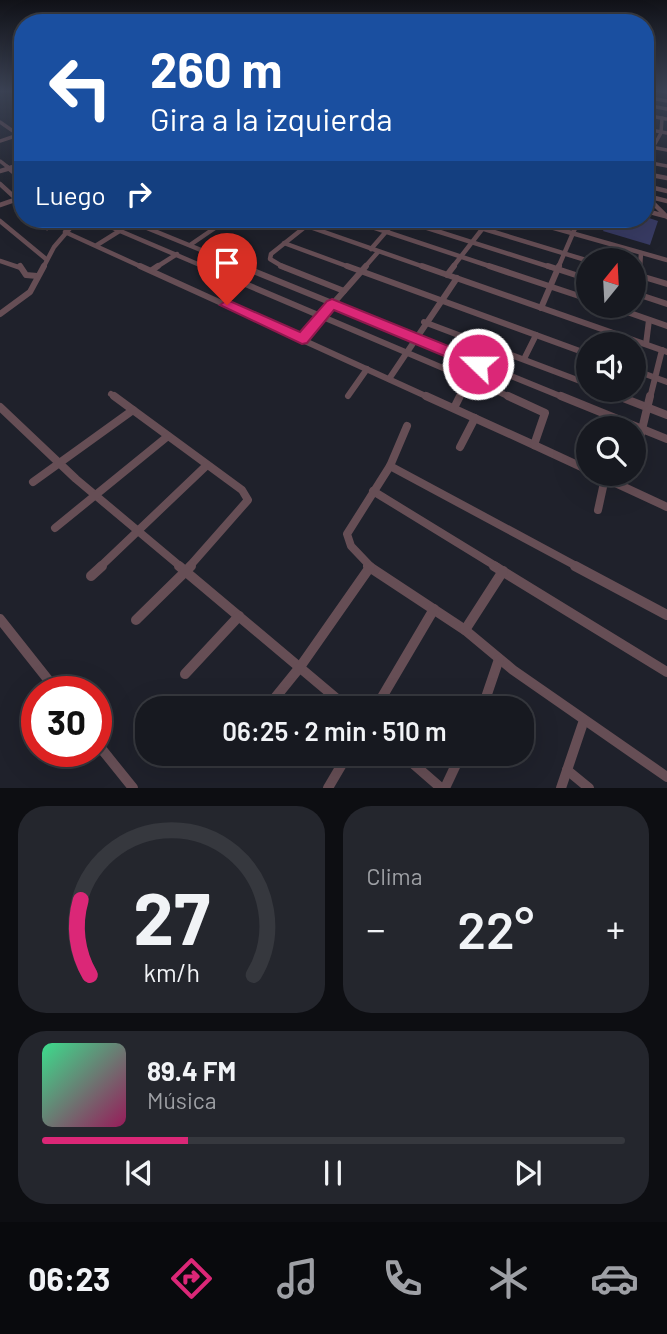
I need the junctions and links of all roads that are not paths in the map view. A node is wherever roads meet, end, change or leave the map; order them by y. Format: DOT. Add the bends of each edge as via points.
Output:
graph roads {
  1 [pos="664,132"];
  2 [pos="654,147"];
  3 [pos="0,161"];
  4 [pos="14,166"];
  5 [pos="8,168"];
  6 [pos="0,171"];
  7 [pos="14,173"];
  8 [pos="667,178"];
  9 [pos="665,191"];
  10 [pos="654,204"];
  11 [pos="667,216"];
  12 [pos="0,221"];
  13 [pos="69,228"];
  14 [pos="116,228"];
  15 [pos="148,228"];
  16 [pos="216,228"];
  17 [pos="303,228"];
  18 [pos="311,228"];
  19 [pos="374,228"];
  20 [pos="390,228"];
  21 [pos="427,228"];
  22 [pos="483,228"];
  23 [pos="555,228"];
  24 [pos="575,228"];
  25 [pos="121,230"];
  26 [pos="65,232"];
  27 [pos="386,232"];
  28 [pos="573,233"];
  29 [pos="471,242"];
  30 [pos="284,243"];
  31 [pos="97,245"];
  32 [pos="191,245"];
  33 [pos="624,248"];
  34 [pos="374,251"];
  35 [pos="565,253"];
  36 [pos="177,254"];
  37 [pos="646,254"];
  38 [pos="460,257"];
  39 [pos="576,257"];
  40 [pos="46,259"];
  41 [pos="667,260"];
  42 [pos="0,261"];
  43 [pos="246,268"];
  44 [pos="556,269"];
  45 [pos="152,270"];
  46 [pos="363,271"];
  47 [pos="37,275"];
  48 [pos="447,275"];
  49 [pos="576,275"];
  50 [pos="233,278"];
  51 [pos="457,278"];
  52 [pos="646,278"];
  53 [pos="667,284"];
  54 [pos="549,285"];
  55 [pos="344,291"];
  56 [pos="576,295"];
  57 [pos="646,297"];
  58 [pos="440,299"];
  59 [pos="332,304"];
  60 [pos="667,304"];
  61 [pos="541,307"];
  62 [pos="0,314"];
  63 [pos="322,316"];
  64 [pos="646,318"];
  65 [pos="649,320"];
  66 [pos="424,322"];
  67 [pos="667,326"];
  68 [pos="612,332"];
  69 [pos="536,335"];
  70 [pos="416,338"];
  71 [pos="302,339"];
  72 [pos="646,344"];
  73 [pos="576,350"];
  74 [pos="664,351"];
  75 [pos="408,354"];
  76 [pos="524,359"];
  77 [pos="367,369"];
  78 [pos="499,372"];
  79 [pos="646,375"];
  80 [pos="655,378"];
  81 [pos="389,379"];
  82 [pos="468,379"];
  83 [pos="576,379"];
  84 [pos="667,382"];
  85 [pos="490,388"];
  86 [pos="111,394"];
  87 [pos="348,396"];
  88 [pos="633,402"];
  89 [pos="0,407"];
  90 [pos="454,408"];
  91 [pos="648,408"];
  92 [pos="133,410"];
  93 [pos="667,415"];
  94 [pos="609,416"];
  95 [pos="646,416"];
  96 [pos="475,418"];
  97 [pos="407,426"];
  98 [pos="646,431"];
  99 [pos="168,436"];
  100 [pos="667,439"];
  101 [pos="534,445"];
  102 [pos="460,447"];
  103 [pos="59,463"];
  104 [pos="207,464"];
  105 [pos="576,464"];
  106 [pos="390,466"];
  107 [pos="33,482"];
  108 [pos="599,486"];
  109 [pos="622,486"];
  110 [pos="373,491"];
  111 [pos="95,495"];
  112 [pos="667,507"];
  113 [pos="598,510"];
  114 [pos="55,528"];
  115 [pos="138,531"];
  116 [pos="370,567"];
  117 [pos="186,571"];
  118 [pos="503,571"];
  119 [pos="91,576"];
  120 [pos="433,609"];
  121 [pos="667,615"];
  122 [pos="239,616"];
  123 [pos="0,619"];
  124 [pos="136,620"];
  125 [pos="465,630"];
  126 [pos="499,659"];
  127 [pos="300,667"];
  128 [pos="667,672"];
  129 [pos="185,674"];
  130 [pos="45,676"];
  131 [pos="277,696"];
  132 [pos="334,696"];
  133 [pos="383,696"];
  134 [pos="486,696"];
  135 [pos="584,720"];
  136 [pos="112,762"];
  137 [pos="341,766"];
  138 [pos="416,766"];
  139 [pos="455,766"];
  140 [pos="567,770"];
  141 [pos="667,777"];
  142 [pos="132,788"];
  143 [pos="328,788"];
  144 [pos="443,788"];
  145 [pos="561,788"];
  146 [pos="589,788"];
  1 -- 2 [label="street"];
  3 -- 5 [label="street"];
  4 -- 5 [label="street"];
  5 -- 6 [label="street"];
  5 -- 7 [label="street"];
  8 -- 9 [label="street"];
  10 -- 11 [label="street"];
  12 -- 40 [label="street"];
  13 -- 26 [label="street"];
  14 -- 25 [label="street"];
  15 -- 32 [label="street"];
  16 -- 32 [label="street"];
  17 -- 30 [label="street"];
  18 -- 34 [label="street"];
  19 -- 27 [label="street"];
  20 -- 27 [label="street"];
  21 -- 29 [label="street"];
  22 -- 29 [label="street"];
  22 -- 35 [label="street"];
  23 -- 28 [label="street"];
  24 -- 28 [label="street"];
  25 -- 31 [label="street"];
  25 -- 36 [label="street"];
  26 -- 31 [label="street"];
  26 -- 40 [label="street"];
  27 -- 34 [label="street"];
  27 -- 38 [label="street"];
  28 -- 33 [label="street"];
  28 -- 35 [label="street"];
  29 -- 38 [label="street"];
  29 -- 44 [label="street"];
  30 -- 46 [label="street"];
  30 -- 55 [label="street" via="270,259"];
  31 -- 45 [label="street"];
  32 -- 43 [label="street"];
  34 -- 46 [label="street"];
  34 -- 48 [label="street"];
  35 -- 39 [label="street"];
  35 -- 44 [label="street"];
  36 -- 45 [label="street"];
  36 -- 50 [label="street"];
  37 -- 41 [label="street"];
  38 -- 48 [label="street"];
  38 -- 54 [label="street"];
  40 -- 47 [label="street"];
  42 -- 47 [label="street" via="20,266 25,275"];
  43 -- 50 [label="street"];
  43 -- 59 [label="street"];
  44 -- 49 [label="street"];
  44 -- 54 [label="street"];
  45 -- 71 [label="street"];
  46 -- 55 [label="street"];
  46 -- 58 [label="street"];
  47 -- 62 [label="street" via="25,297"];
  48 -- 51 [label="street"];
  50 -- 63 [label="street"];
  51 -- 58 [label="street"];
  51 -- 61 [label="street"];
  52 -- 53 [label="street"];
  54 -- 56 [label="street"];
  54 -- 61 [label="street"];
  55 -- 59 [label="street"];
  57 -- 60 [label="street"];
  58 -- 66 [label="street"];
  58 -- 69 [label="street"];
  59 -- 63 [label="street"];
  59 -- 70 [label="street"];
  61 -- 68 [label="street"];
  63 -- 71 [label="street"];
  63 -- 75 [label="street"];
  64 -- 65 [label="street"];
  65 -- 67 [label="street"];
  65 -- 72 [label="street"];
  66 -- 70 [label="street"];
  66 -- 76 [label="street"];
  69 -- 73 [label="street"];
  69 -- 76 [label="street"];
  70 -- 75 [label="street"];
  70 -- 78 [label="street"];
  71 -- 77 [label="street"];
  72 -- 74 [label="street"];
  74 -- 80 [label="street"];
  75 -- 81 [label="street"];
  75 -- 82 [label="street"];
  76 -- 83 [label="street"];
  77 -- 81 [label="street"];
  77 -- 87 [label="street"];
  78 -- 85 [label="street"];
  78 -- 94 [label="street"];
  79 -- 80 [label="street"];
  80 -- 84 [label="street"];
  80 -- 91 [label="street"];
  81 -- 90 [label="street"];
  82 -- 85 [label="street"];
  82 -- 90 [label="street"];
  85 -- 101 [label="street" via="545,412"];
  86 -- 92 [label="street"];
  88 -- 91 [label="street"];
  89 -- 103 [label="street"];
  90 -- 96 [label="street"];
  91 -- 93 [label="street"];
  91 -- 95 [label="street"];
  92 -- 99 [label="street"];
  92 -- 103 [label="street"];
  96 -- 101 [label="street"];
  96 -- 102 [label="street"];
  97 -- 106 [label="street"];
  98 -- 100 [label="street"];
  99 -- 104 [label="street"];
  99 -- 111 [label="street"];
  101 -- 105 [label="street"];
  103 -- 107 [label="street"];
  103 -- 111 [label="street"];
  104 -- 115 [label="street"];
  104 -- 117 [label="street" via="242,490 248,500"];
  106 -- 110 [label="street"];
  106 -- 121 [label="street"];
  108 -- 113 [label="street"];
  109 -- 112 [label="street"];
  110 -- 116 [label="street" via="347,534 351,546"];
  110 -- 118 [label="street"];
  111 -- 114 [label="street"];
  111 -- 115 [label="street"];
  115 -- 117 [label="street"];
  115 -- 119 [label="street"];
  116 -- 120 [label="street"];
  116 -- 127 [label="street"];
  117 -- 122 [label="street"];
  117 -- 124 [label="street"];
  118 -- 125 [label="street"];
  118 -- 128 [label="street"];
  120 -- 125 [label="street"];
  120 -- 133 [label="street"];
  122 -- 127 [label="street"];
  122 -- 129 [label="street"];
  123 -- 130 [label="street"];
  125 -- 126 [label="street"];
  126 -- 134 [label="street"];
  126 -- 135 [label="street"];
  127 -- 131 [label="street"];
  127 -- 132 [label="street"];
  135 -- 140 [label="street"];
  135 -- 141 [label="street"];
  136 -- 142 [label="street"];
  137 -- 143 [label="street"];
  138 -- 144 [label="street"];
  139 -- 144 [label="street"];
  140 -- 145 [label="street"];
  140 -- 146 [label="street"];
}
